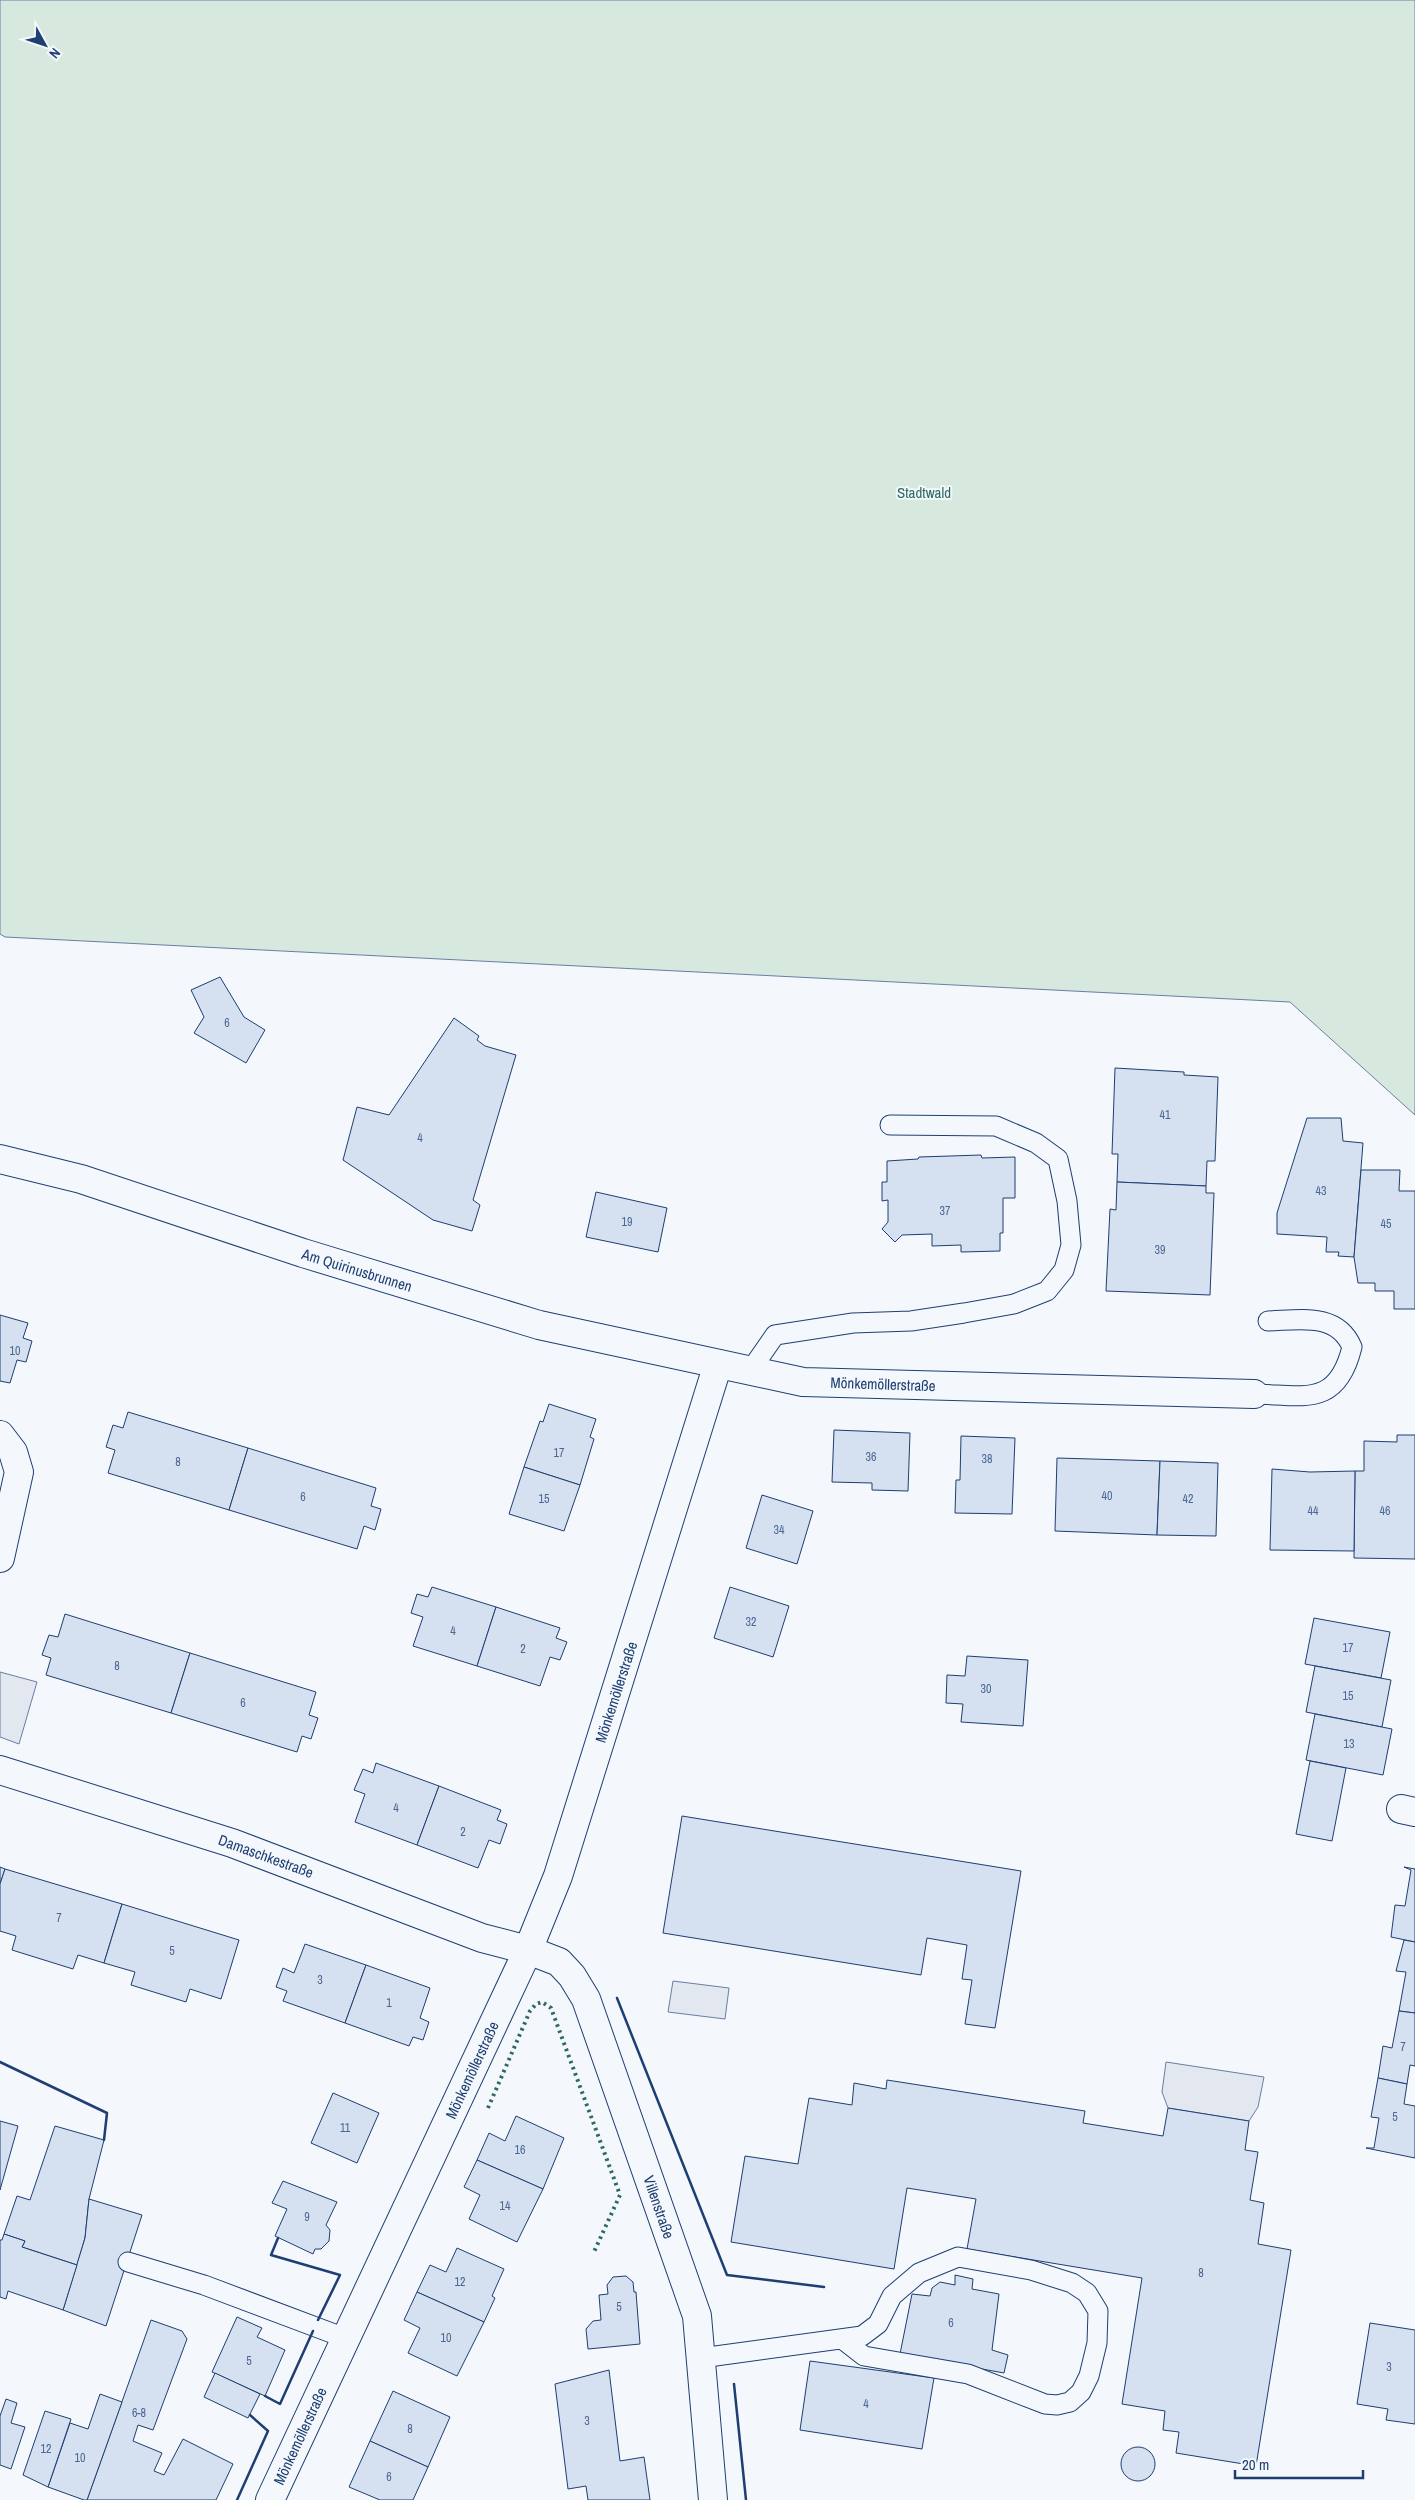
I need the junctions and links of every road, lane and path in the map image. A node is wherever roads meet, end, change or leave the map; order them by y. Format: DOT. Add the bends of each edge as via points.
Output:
graph roads {
  1 [pos="890,1125"];
  2 [pos="0,1158"];
  3 [pos="1268,1322"];
  4 [pos="718,1364"];
  5 [pos="750,1370"];
  6 [pos="1254,1394"];
  7 [pos="0,1435"];
  8 [pos="0,1558"];
  9 [pos="0,1770"];
  10 [pos="528,1950"];
  11 [pos="128,2262"];
  12 [pos="346,2338"];
  13 [pos="842,2339"];
  14 [pos="701,2358"];
  15 [pos="270,2500"];
  16 [pos="713,2500"];
  1 -- 5 [label="lane" via="996,1126 1036,1143 1058,1159 1067,1201 1071,1245 1064,1270 1047,1291 1014,1304 912,1322 853,1323 775,1335"];
  2 -- 4 [label="street, Am Quirinusbrunnen" via="81,1179 303,1253 539,1325"];
  3 -- 6 [label="lane" via="1330,1322 1341,1330 1352,1347 1343,1374 1322,1394"];
  4 -- 5 [label="street, Mönkemöllerstraße"];
  4 -- 10 [label="street, Mönkemöllerstraße" via="558,1876"];
  5 -- 6 [label="street, Mönkemöllerstraße" via="803,1382"];
  7 -- 8 [label="street" via="13,1452 18,1472"];
  9 -- 10 [label="street, Damaschkestraße" via="232,1842 482,1938"];
  10 -- 12 [label="street, Mönkemöllerstraße"];
  10 -- 14 [label="street, Villenstraße" via="559,1962 586,1999 696,2316"];
  11 -- 12 [label="lane" via="204,2285"];
  12 -- 15 [label="street, Mönkemöllerstraße"];
  13 -- 13 [label="lane" via="862,2336 878,2324 892,2296 919,2273 958,2257 1032,2270 1072,2283 1087,2294 1098,2311 1097,2343 1090,2376 1081,2392 1070,2402 1058,2406 968,2374 864,2356"];
  13 -- 14 [label="lane"];
  14 -- 16 [label="street, Villenstraße"];
}
